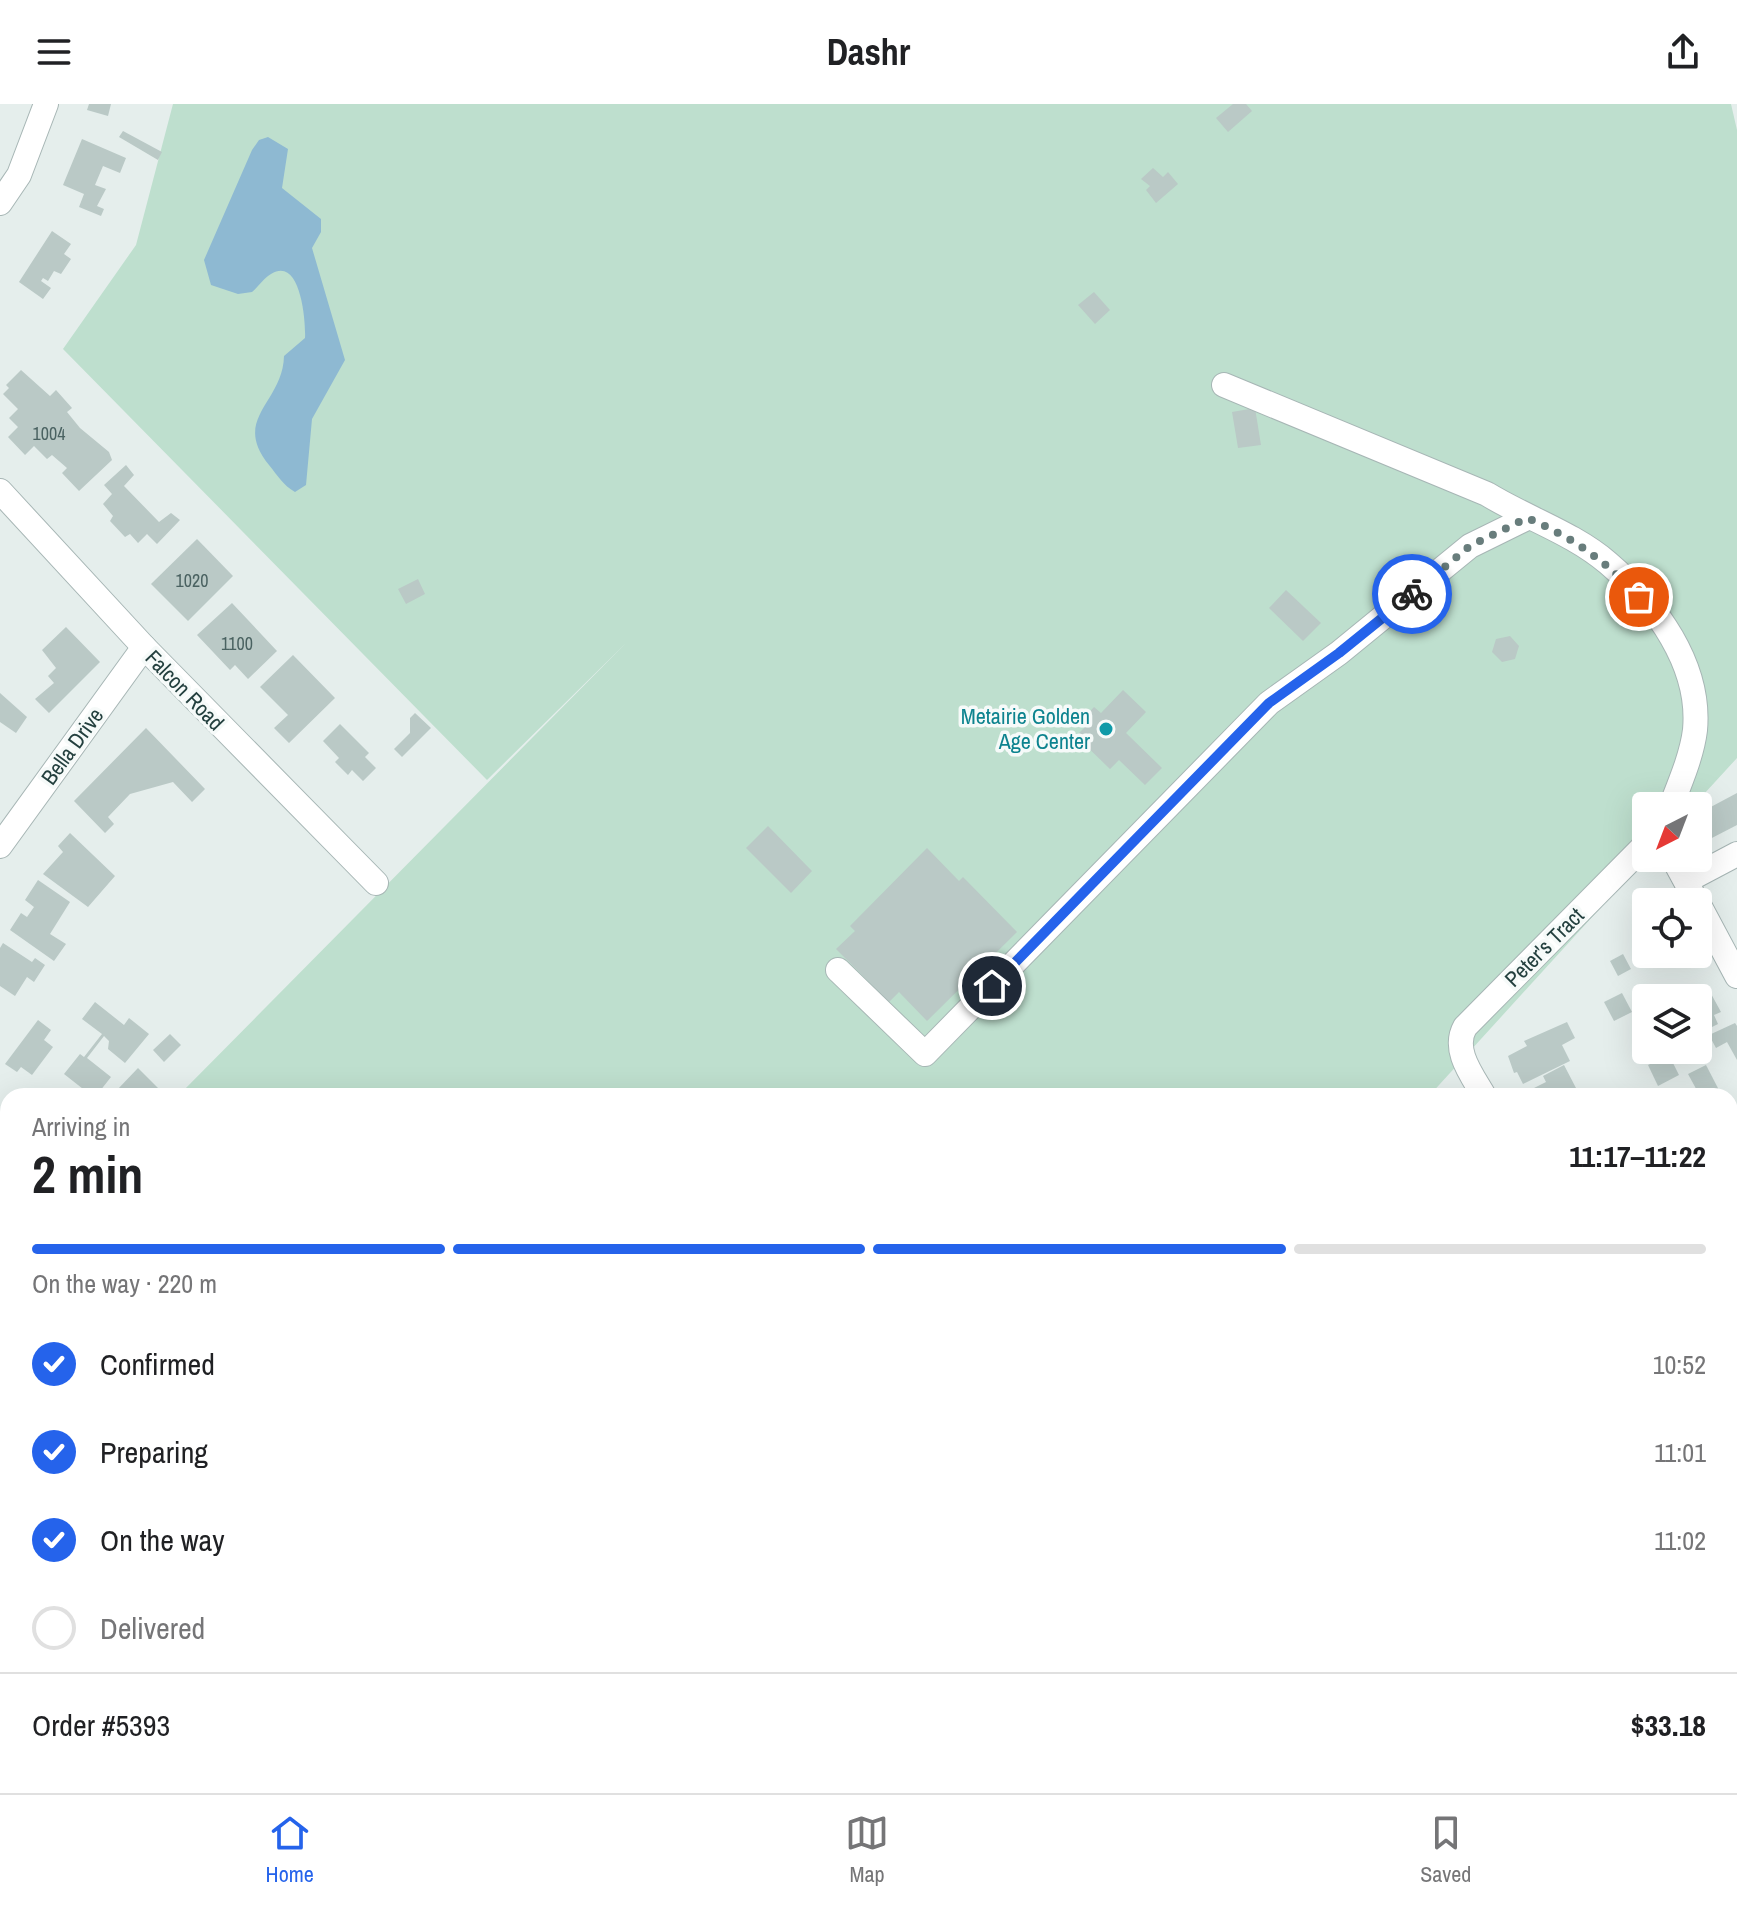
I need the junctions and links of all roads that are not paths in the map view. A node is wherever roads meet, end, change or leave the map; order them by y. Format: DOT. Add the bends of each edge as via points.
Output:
graph roads {
  1 [pos="46,104"];
  2 [pos="0,203"];
  3 [pos="1224,385"];
  4 [pos="0,491"];
  5 [pos="1527,518"];
  6 [pos="144,647"];
  7 [pos="1676,792"];
  8 [pos="0,846"];
  9 [pos="1737,854"];
  10 [pos="1632,858"];
  11 [pos="376,883"];
  12 [pos="1701,888"];
  13 [pos="1712,929"];
  14 [pos="838,970"];
  15 [pos="1737,976"];
  16 [pos="1480,1088"];
  1 -- 2 [label="street" via="19,175"];
  3 -- 5 [label="street" via="1487,494"];
  4 -- 6 [label="street, Falcon Road"];
  5 -- 7 [label="street" via="1554,528 1608,563 1655,613 1685,660 1695,732"];
  5 -- 14 [label="street" via="1470,546 1269,703 925,1054"];
  6 -- 8 [label="street, Bella Drive"];
  6 -- 11 [label="street, Falcon Road"];
  9 -- 12 [label="street"];
  10 -- 16 [label="street, Peter's Tract" via="1465,1027 1460,1035 1463,1058"];
  13 -- 15 [label="street"];
}
